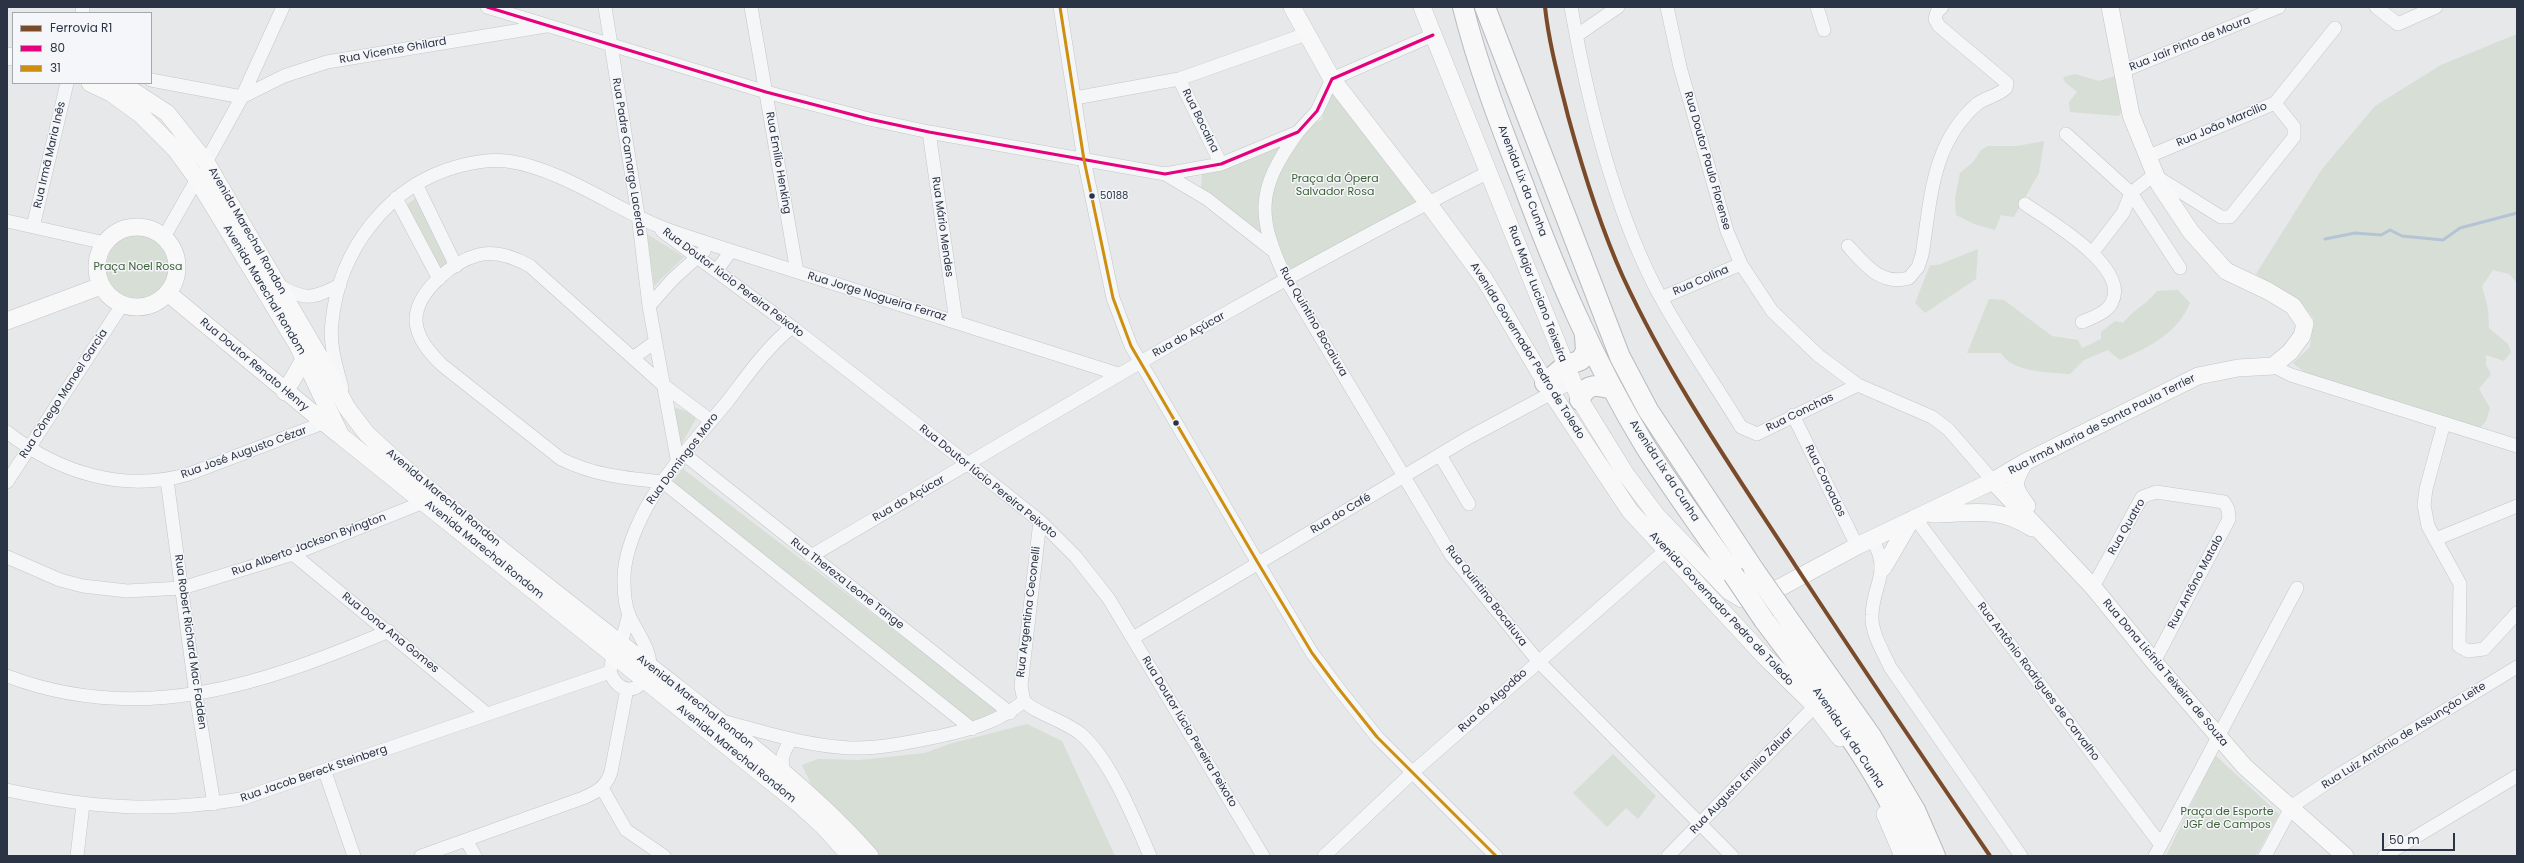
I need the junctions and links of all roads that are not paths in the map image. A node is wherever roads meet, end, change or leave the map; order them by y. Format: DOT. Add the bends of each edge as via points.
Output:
graph roads {
  1 [pos="283,7"];
  2 [pos="487,7"];
  3 [pos="605,7"];
  4 [pos="751,7"];
  5 [pos="1060,7"];
  6 [pos="1292,7"];
  7 [pos="1422,7"];
  8 [pos="1463,7"];
  9 [pos="1485,7"];
  10 [pos="1571,7"];
  11 [pos="1618,7"];
  12 [pos="1667,7"];
  13 [pos="1818,7"];
  14 [pos="1942,7"];
  15 [pos="2110,7"];
  16 [pos="2279,7"];
  17 [pos="2376,7"];
  18 [pos="2436,7"];
  19 [pos="2416,11"];
  20 [pos="550,26"];
  21 [pos="2335,28"];
  22 [pos="1824,30"];
  23 [pos="1306,34"];
  24 [pos="1433,35"];
  25 [pos="1576,36"];
  26 [pos="611,44"];
  27 [pos="2123,71"];
  28 [pos="1179,79"];
  29 [pos="1332,79"];
  30 [pos="152,80"];
  31 [pos="67,84"];
  32 [pos="92,84"];
  33 [pos="123,84"];
  34 [pos="766,92"];
  35 [pos="242,97"];
  36 [pos="1075,98"];
  37 [pos="2275,103"];
  38 [pos="929,132"];
  39 [pos="1298,132"];
  40 [pos="2066,134"];
  41 [pos="2147,157"];
  42 [pos="1084,160"];
  43 [pos="206,162"];
  44 [pos="1221,164"];
  45 [pos="1489,172"];
  46 [pos="1165,174"];
  47 [pos="2154,175"];
  48 [pos="197,179"];
  49 [pos="416,184"];
  50 [pos="2131,193"];
  51 [pos="396,198"];
  52 [pos="1428,203"];
  53 [pos="2025,204"];
  54 [pos="638,215"];
  55 [pos="7,221"];
  56 [pos="656,225"];
  57 [pos="33,227"];
  58 [pos="164,237"];
  59 [pos="105,243"];
  60 [pos="710,244"];
  61 [pos="1848,246"];
  62 [pos="1272,250"];
  63 [pos="730,251"];
  64 [pos="2093,252"];
  65 [pos="698,256"];
  66 [pos="1741,264"];
  67 [pos="456,266"];
  68 [pos="2180,268"];
  69 [pos="717,270"];
  70 [pos="797,272"];
  71 [pos="439,279"];
  72 [pos="1287,281"];
  73 [pos="278,285"];
  74 [pos="340,285"];
  75 [pos="101,286"];
  76 [pos="169,294"];
  77 [pos="1661,298"];
  78 [pos="122,305"];
  79 [pos="649,306"];
  80 [pos="7,320"];
  81 [pos="956,321"];
  82 [pos="2082,322"];
  83 [pos="792,327"];
  84 [pos="1585,336"];
  85 [pos="655,342"];
  86 [pos="305,358"];
  87 [pos="633,358"];
  88 [pos="1141,362"];
  89 [pos="2273,366"];
  90 [pos="1118,374"];
  91 [pos="1569,374"];
  92 [pos="662,384"];
  93 [pos="1858,385"];
  94 [pos="1548,387"];
  95 [pos="1613,389"];
  96 [pos="285,392"];
  97 [pos="1580,400"];
  98 [pos="347,408"];
  99 [pos="1793,415"];
  100 [pos="711,421"];
  101 [pos="324,423"];
  102 [pos="2444,424"];
  103 [pos="7,432"];
  104 [pos="341,436"];
  105 [pos="2517,446"];
  106 [pos="30,448"];
  107 [pos="1440,455"];
  108 [pos="681,459"];
  109 [pos="2026,462"];
  110 [pos="968,464"];
  111 [pos="1404,476"];
  112 [pos="167,480"];
  113 [pos="1993,481"];
  114 [pos="7,482"];
  115 [pos="663,482"];
  116 [pos="424,502"];
  117 [pos="2224,502"];
  118 [pos="1469,504"];
  119 [pos="2517,506"];
  120 [pos="1630,511"];
  121 [pos="1917,517"];
  122 [pos="1040,521"];
  123 [pos="2047,538"];
  124 [pos="2436,539"];
  125 [pos="1864,542"];
  126 [pos="1665,551"];
  127 [pos="293,554"];
  128 [pos="811,556"];
  129 [pos="7,557"];
  130 [pos="1694,557"];
  131 [pos="1258,563"];
  132 [pos="1883,568"];
  133 [pos="2094,587"];
  134 [pos="182,588"];
  135 [pos="2297,588"];
  136 [pos="1749,600"];
  137 [pos="2517,613"];
  138 [pos="629,614"];
  139 [pos="389,631"];
  140 [pos="1133,638"];
  141 [pos="614,658"];
  142 [pos="1538,661"];
  143 [pos="2154,662"];
  144 [pos="2517,667"];
  145 [pos="648,674"];
  146 [pos="7,676"];
  147 [pos="627,689"];
  148 [pos="196,695"];
  149 [pos="1024,702"];
  150 [pos="1815,706"];
  151 [pos="1010,713"];
  152 [pos="488,714"];
  153 [pos="718,720"];
  154 [pos="972,729"];
  155 [pos="2219,738"];
  156 [pos="791,740"];
  157 [pos="1844,743"];
  158 [pos="325,772"];
  159 [pos="1413,772"];
  160 [pos="1875,775"];
  161 [pos="785,776"];
  162 [pos="2517,776"];
  163 [pos="602,788"];
  164 [pos="7,790"];
  165 [pos="1886,793"];
  166 [pos="83,804"];
  167 [pos="214,804"];
  168 [pos="2292,806"];
  169 [pos="1700,825"];
  170 [pos="466,840"];
  171 [pos="2158,851"];
  172 [pos="1153,855"];
  173 [pos="77,856"];
  174 [pos="354,856"];
  175 [pos="421,856"];
  176 [pos="475,856"];
  177 [pos="664,856"];
  178 [pos="850,856"];
  179 [pos="870,856"];
  180 [pos="1263,856"];
  181 [pos="1324,856"];
  182 [pos="1496,856"];
  183 [pos="1668,856"];
  184 [pos="1732,856"];
  185 [pos="1905,856"];
  186 [pos="1915,856"];
  187 [pos="1935,856"];
  188 [pos="2021,856"];
  189 [pos="2265,856"];
  190 [pos="2345,856"];
  191 [pos="2384,856"];
  1 -- 35 [label="street"];
  2 -- 20 [label="street"];
  3 -- 26 [label="street, Rua Padre Camargo Lacerda"];
  4 -- 34 [label="street, Rua Emílio Henking"];
  5 -- 36 [label="street"];
  6 -- 23 [label="main road, Avenida Governador Pedro de Toledo"];
  7 -- 24 [label="main road, Rua Major Luciano Teixeira"];
  8 -- 84 [label="highway, Avenida Lix da Cunha" via="1478,63 1496,114 1554,266"];
  9 -- 187 [label="highway, Avenida Lix da Cunha, bridge" via="1620,357 1648,410 1754,570 1871,736 1915,810"];
  10 -- 25 [label="street"];
  11 -- 25 [label="street"];
  12 -- 66 [label="street, Rua Doutor Paulo Florense" via="1710,179"];
  13 -- 22 [label="street"];
  14 -- 61 [label="street" via="1935,19 1939,26 2007,83 2006,88 1977,105 1943,150 1936,167 1922,255 1918,267 1909,278 1894,281 1882,278"];
  15 -- 27 [label="main road"];
  16 -- 27 [label="street, Rua Jair Pinto de Moura"];
  17 -- 19 [label="street" via="2398,24"];
  18 -- 19 [label="street"];
  20 -- 26 [label="street"];
  20 -- 35 [label="street, Rua Vicente Ghilard" via="327,62 284,76"];
  21 -- 37 [label="street, Rua João Marcílio"];
  23 -- 28 [label="street"];
  23 -- 29 [label="main road, Avenida Governador Pedro de Toledo"];
  24 -- 29 [label="street"];
  24 -- 45 [label="main road, Rua Major Luciano Teixeira"];
  25 -- 77 [label="street" via="1605,157 1637,243"];
  26 -- 34 [label="street"];
  26 -- 54 [label="street, Rua Padre Camargo Lacerda"];
  27 -- 41 [label="main road" via="2131,115"];
  28 -- 36 [label="street"];
  28 -- 44 [label="street, Rua Bocaina"];
  29 -- 39 [label="street" via="1317,111"];
  29 -- 52 [label="main road, Avenida Governador Pedro de Toledo"];
  30 -- 35 [label="street"];
  31 -- 57 [label="street, Rua Irmã Maria Inês"];
  32 -- 48 [label="main road, Avenida Marechal Rondom" via="112,93 140,114 172,146"];
  33 -- 43 [label="main road, Avenida Marechal Rondon" via="167,113"];
  34 -- 38 [label="street"];
  34 -- 70 [label="street, Rua Emílio Henking"];
  35 -- 43 [label="street"];
  36 -- 42 [label="street"];
  37 -- 41 [label="street, Rua João Marcílio"];
  37 -- 47 [label="street" via="2294,127 2294,137 2230,217 2221,217"];
  38 -- 42 [label="street"];
  38 -- 81 [label="street, Rua Mário Mendes"];
  39 -- 44 [label="street"];
  39 -- 62 [label="street" via="1278,160 1268,185 1266,218"];
  40 -- 50 [label="street"];
  41 -- 47 [label="main road"];
  42 -- 46 [label="street"];
  42 -- 88 [label="street" via="1115,305 1126,336"];
  43 -- 73 [label="main road, Avenida Marechal Rondon"];
  44 -- 46 [label="street"];
  45 -- 52 [label="street, Rua do Açúcar"];
  45 -- 91 [label="main road, Rua Major Luciano Teixeira"];
  46 -- 62 [label="street" via="1207,198"];
  47 -- 50 [label="street"];
  47 -- 89 [label="main road" via="2191,232 2226,271 2268,291 2293,306 2302,316 2305,324 2302,336 2290,352"];
  48 -- 58 [label="street"];
  48 -- 86 [label="main road, Avenida Marechal Rondom"];
  49 -- 51 [label="street"];
  49 -- 54 [label="street" via="443,170 505,160 542,171"];
  49 -- 67 [label="street"];
  50 -- 64 [label="street" via="2123,213"];
  50 -- 68 [label="street"];
  51 -- 71 [label="street"];
  51 -- 74 [label="street" via="370,224"];
  52 -- 72 [label="street, Rua do Açúcar"];
  52 -- 94 [label="main road, Avenida Governador Pedro de Toledo" via="1485,280"];
  53 -- 64 [label="street"];
  54 -- 56 [label="street, Rua Jorge Nogueira Ferraz"];
  54 -- 79 [label="street, Rua Padre Camargo Lacerda"];
  55 -- 57 [label="street"];
  56 -- 60 [label="street, Rua Jorge Nogueira Ferraz"];
  56 -- 65 [label="street, Rua Doutor lúcio Pereira Peixoto"];
  57 -- 59 [label="street"];
  58 -- 59 [label="main road" via="149,229 133,227 117,232"];
  58 -- 76 [label="main road" via="172,246 177,258 178,271"];
  59 -- 75 [label="main road" via="98,257 97,272"];
  60 -- 63 [label="street, Rua Jorge Nogueira Ferraz"];
  60 -- 65 [label="street"];
  62 -- 72 [label="street, Rua Quintino Bocaiuva"];
  63 -- 69 [label="street"];
  63 -- 70 [label="street, Rua Jorge Nogueira Ferraz"];
  64 -- 82 [label="street" via="2112,279 2114,296 2102,313"];
  65 -- 69 [label="street, Rua Doutor lúcio Pereira Peixoto"];
  65 -- 79 [label="street"];
  66 -- 77 [label="street, Rua Colina"];
  66 -- 93 [label="street, Rua Doutor Paulo Florense" via="1772,310 1795,335"];
  67 -- 71 [label="street"];
  67 -- 87 [label="street" via="478,254 506,255 518,259 530,266"];
  69 -- 83 [label="street, Rua Doutor lúcio Pereira Peixoto"];
  70 -- 81 [label="street, Rua Jorge Nogueira Ferraz"];
  71 -- 115 [label="street" via="421,301 416,312 416,322 424,344 442,365 561,459 600,475"];
  72 -- 88 [label="street, Rua do Açúcar"];
  72 -- 111 [label="street, Rua Quintino Bocaiuva"];
  73 -- 74 [label="street" via="294,294 310,298"];
  73 -- 98 [label="main road, Avenida Marechal Rondon"];
  74 -- 98 [label="street" via="331,323 331,340"];
  75 -- 78 [label="main road" via="110,297"];
  75 -- 80 [label="main road"];
  76 -- 78 [label="main road" via="147,307 134,308"];
  76 -- 96 [label="main road, Rua Doutor Renato Henry"];
  77 -- 99 [label="street, Rua Conchas" via="1741,427 1757,434"];
  78 -- 106 [label="street, Rua Cônego Manoel Garcia"];
  79 -- 85 [label="street, Rua Padre Camargo Lacerda"];
  81 -- 90 [label="street, Rua Jorge Nogueira Ferraz"];
  83 -- 100 [label="street, Rua Domingos Moro" via="777,340"];
  83 -- 110 [label="street, Rua Doutor lúcio Pereira Peixoto"];
  84 -- 91 [label="highway" via="1584,356"];
  84 -- 95 [label="highway, Avenida Lix da Cunha"];
  85 -- 87 [label="street"];
  85 -- 92 [label="street, Rua Padre Camargo Lacerda"];
  86 -- 96 [label="main road"];
  86 -- 104 [label="main road, Avenida Marechal Rondom"];
  87 -- 92 [label="street"];
  88 -- 90 [label="street, Rua do Açúcar"];
  88 -- 131 [label="street"];
  89 -- 102 [label="street" via="2290,375"];
  89 -- 109 [label="main road, Rua Irmã Maria de Santa Paula Terrier" via="2238,368 2198,376"];
  90 -- 110 [label="street, Rua do Açúcar"];
  91 -- 94 [label="highway"];
  91 -- 97 [label="main road, Rua Major Luciano Teixeira"];
  92 -- 100 [label="street"];
  92 -- 108 [label="street, Rua Padre Camargo Lacerda"];
  93 -- 99 [label="street, Rua Conchas"];
  93 -- 113 [label="street, Rua Doutor Paulo Florense" via="1932,417 1948,429"];
  94 -- 107 [label="street, Rua do Café"];
  94 -- 120 [label="main road, Avenida Governador Pedro de Toledo"];
  95 -- 97 [label="highway" via="1591,386"];
  95 -- 160 [label="highway, Avenida Lix da Cunha, bridge" via="1645,446 1764,620"];
  96 -- 101 [label="main road, Rua Doutor Renato Henry"];
  97 -- 130 [label="main road, Rua Major Luciano Teixeira" via="1625,473 1657,516"];
  98 -- 141 [label="main road, Avenida Marechal Rondon" via="367,434"];
  99 -- 125 [label="street, Rua Coroados"];
  100 -- 108 [label="street, Rua Domingos Moro"];
  101 -- 104 [label="main road, Rua Doutor Renato Henry"];
  101 -- 112 [label="street, Rua José Augusto Cézar" via="228,461"];
  102 -- 105 [label="street"];
  102 -- 124 [label="street" via="2424,505 2428,526"];
  103 -- 106 [label="street, Rua José Augusto Cézar"];
  104 -- 116 [label="main road, Avenida Marechal Rondom"];
  106 -- 112 [label="street, Rua José Augusto Cézar" via="61,465 99,478 143,482"];
  106 -- 114 [label="street, Rua Cônego Manoel Garcia"];
  107 -- 111 [label="street, Rua do Café"];
  107 -- 118 [label="street"];
  108 -- 115 [label="street, Rua Domingos Moro"];
  108 -- 128 [label="street, Rua Thereza Leone Tange"];
  109 -- 113 [label="main road, Rua Irmã Maria de Santa Paula Terrier"];
  109 -- 123 [label="main road" via="2015,478 2015,488"];
  110 -- 122 [label="street, Rua Doutor lúcio Pereira Peixoto"];
  110 -- 128 [label="street, Rua do Açúcar"];
  111 -- 131 [label="street, Rua do Café"];
  111 -- 142 [label="street, Rua Quintino Bocaiuva" via="1451,555"];
  112 -- 134 [label="street, Rua Robert Richard Mac Fadden"];
  113 -- 121 [label="main road, Rua Irmã Maria de Santa Paula Terrier"];
  113 -- 123 [label="main road, Rua Dona Licínia Teixeira de Souza"];
  115 -- 138 [label="street, Rua Domingos Moro" via="646,509 626,561 624,583"];
  115 -- 154 [label="street"];
  116 -- 127 [label="street, Rua Alberto Jackson Byington"];
  116 -- 141 [label="main road, Avenida Marechal Rondom"];
  117 -- 133 [label="street, Rua Quatro" via="2156,492 2142,497"];
  117 -- 143 [label="street, Rua Antôno Matalo" via="2229,519"];
  119 -- 124 [label="street"];
  120 -- 126 [label="main road, Avenida Governador Pedro de Toledo"];
  120 -- 130 [label="main road, Rua Major Luciano Teixeira"];
  121 -- 123 [label="main road" via="1978,511 1996,512 2028,525"];
  121 -- 125 [label="main road, Rua Irmã Maria de Santa Paula Terrier"];
  121 -- 132 [label="main road"];
  121 -- 171 [label="street, Rua Antônio Rodrigues de Carvalho"];
  122 -- 140 [label="street, Rua Doutor lúcio Pereira Peixoto" via="1099,584"];
  122 -- 149 [label="street, Rua Argentina Ceconelli" via="1021,686"];
  123 -- 133 [label="main road, Rua Dona Licínia Teixeira de Souza"];
  124 -- 137 [label="street" via="2460,584 2458,642 2462,650 2484,649"];
  125 -- 132 [label="street, Rua Coroados" via="1877,548"];
  125 -- 136 [label="main road, Rua Irmã Maria de Santa Paula Terrier" via="1781,588"];
  126 -- 142 [label="street, Rua do Algodão"];
  126 -- 150 [label="main road, Avenida Governador Pedro de Toledo"];
  127 -- 134 [label="street, Rua Alberto Jackson Byington"];
  127 -- 139 [label="street, Rua Dona Ana Gomes"];
  128 -- 151 [label="street, Rua Thereza Leone Tange"];
  129 -- 134 [label="street, Rua Alberto Jackson Byington" via="48,576 83,586 127,591"];
  130 -- 136 [label="main road, Rua Major Luciano Teixeira" via="1729,591"];
  131 -- 140 [label="street, Rua do Café"];
  131 -- 159 [label="street" via="1312,653 1377,737"];
  132 -- 188 [label="street" via="1872,616 1880,646 1890,667"];
  133 -- 143 [label="main road, Rua Dona Licínia Teixeira de Souza"];
  134 -- 148 [label="street, Rua Robert Richard Mac Fadden"];
  135 -- 155 [label="street"];
  138 -- 141 [label="street"];
  138 -- 145 [label="street, Rua Domingos Moro" via="648,655"];
  139 -- 148 [label="street" via="290,669"];
  139 -- 152 [label="street, Rua Dona Ana Gomes"];
  140 -- 180 [label="street, Rua Doutor lúcio Pereira Peixoto"];
  141 -- 145 [label="main road, Avenida Marechal Rondon"];
  141 -- 147 [label="street" via="617,685"];
  141 -- 152 [label="street, Rua Jacob Bereck Steinberg"];
  142 -- 159 [label="street, Rua do Algodão"];
  142 -- 169 [label="street, Rua Quintino Bocaiuva"];
  143 -- 155 [label="main road, Rua Dona Licínia Teixeira de Souza"];
  144 -- 168 [label="street, Rua Luiz Antônio de Assunção Leite"];
  145 -- 147 [label="street" via="634,688"];
  145 -- 153 [label="main road, Avenida Marechal Rondon"];
  145 -- 178 [label="main road, Avenida Marechal Rondom" via="799,804"];
  146 -- 148 [label="street" via="66,692 114,698 160,699"];
  147 -- 163 [label="street" via="611,772"];
  148 -- 167 [label="street, Rua Robert Richard Mac Fadden"];
  149 -- 151 [label="street"];
  149 -- 172 [label="street" via="1071,726 1093,746 1109,770"];
  150 -- 157 [label="main road, Avenida Governador Pedro de Toledo"];
  150 -- 169 [label="street, Rua Augusto Emilio Zaluar"];
  151 -- 154 [label="street"];
  152 -- 158 [label="street, Rua Jacob Bereck Steinberg"];
  153 -- 156 [label="street"];
  153 -- 161 [label="main road, Avenida Marechal Rondon"];
  154 -- 156 [label="street" via="877,747 850,748"];
  155 -- 168 [label="main road, Rua Dona Licínia Teixeira de Souza" via="2245,767"];
  155 -- 171 [label="street"];
  156 -- 161 [label="street" via="781,755"];
  157 -- 160 [label="highway"];
  157 -- 185 [label="main road, Avenida Governador Pedro de Toledo" via="1876,795"];
  158 -- 167 [label="street, Rua Jacob Bereck Steinberg" via="255,796"];
  158 -- 174 [label="street"];
  159 -- 181 [label="street, Rua do Algodão"];
  159 -- 182 [label="street"];
  160 -- 165 [label="highway, Avenida Lix da Cunha"];
  161 -- 179 [label="main road, Avenida Marechal Rondon" via="822,806"];
  162 -- 191 [label="street"];
  163 -- 170 [label="street" via="584,798"];
  163 -- 177 [label="street" via="626,830"];
  164 -- 166 [label="street, Rua Jacob Bereck Steinberg"];
  165 -- 185 [label="highway"];
  165 -- 186 [label="highway, Avenida Lix da Cunha"];
  166 -- 167 [label="street, Rua Jacob Bereck Steinberg" via="157,809"];
  166 -- 173 [label="street"];
  168 -- 189 [label="street"];
  168 -- 190 [label="main road, Rua Dona Licínia Teixeira de Souza"];
  169 -- 183 [label="street, Rua Augusto Emilio Zaluar"];
  169 -- 184 [label="street, Rua Quintino Bocaiuva"];
  170 -- 175 [label="street"];
  170 -- 176 [label="street"];
}
